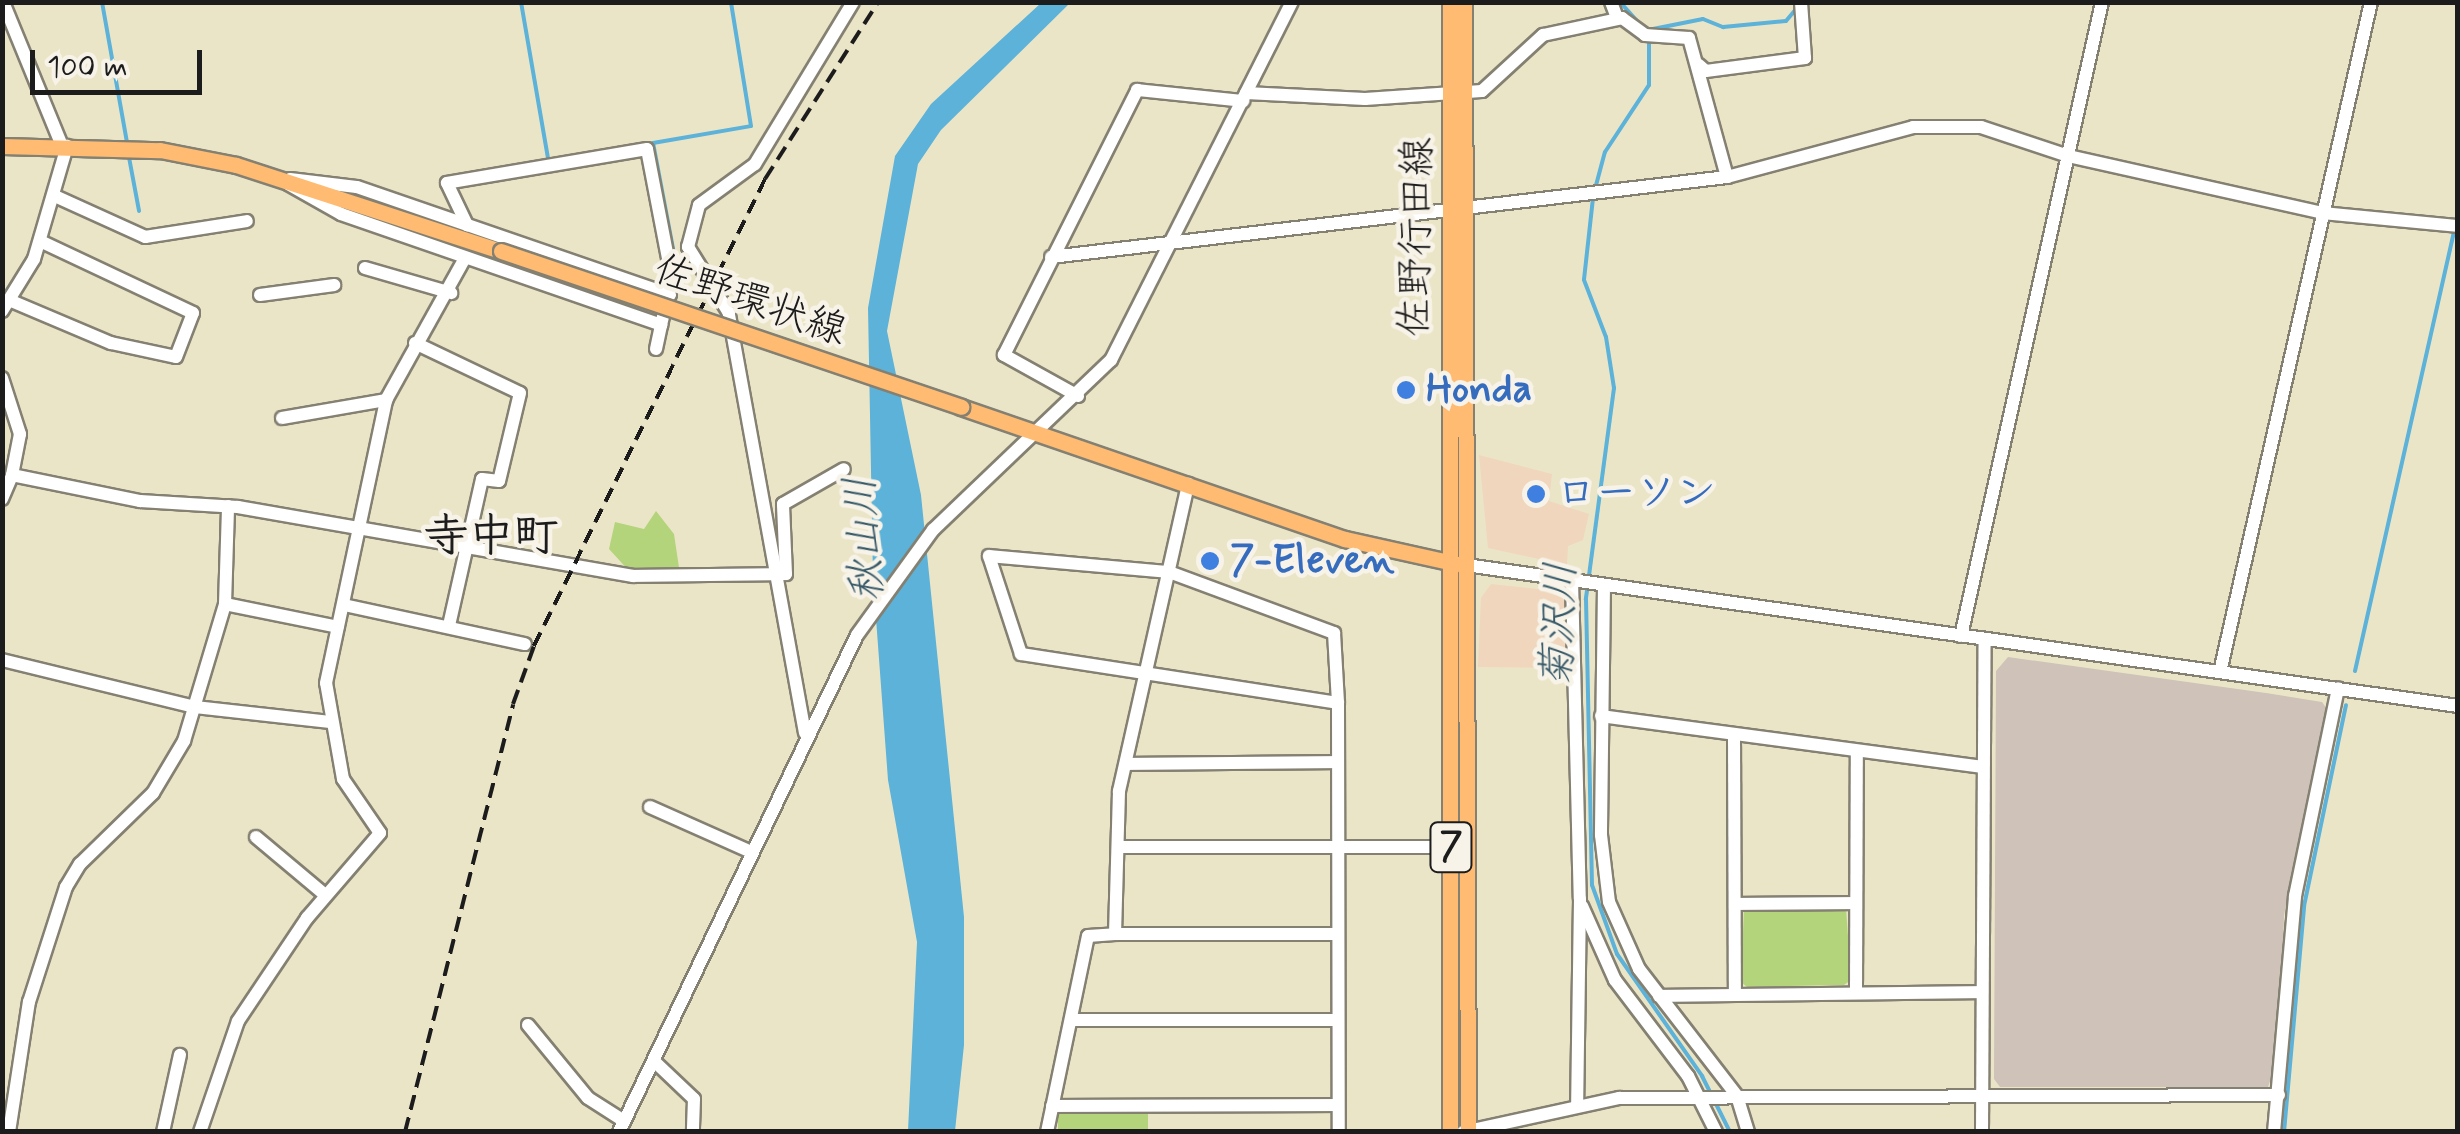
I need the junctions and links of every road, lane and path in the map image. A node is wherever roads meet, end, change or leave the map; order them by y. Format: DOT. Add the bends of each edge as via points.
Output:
graph roads {
  1 [pos="3,2"];
  2 [pos="1292,2"];
  3 [pos="1450,2"];
  4 [pos="1464,2"];
  5 [pos="1612,2"];
  6 [pos="1800,2"];
  7 [pos="2102,2"];
  8 [pos="2370,2"];
  9 [pos="845,6"];
  10 [pos="1617,18"];
  11 [pos="1699,65"];
  12 [pos="1457,94"];
  13 [pos="1244,97"];
  14 [pos="2,146"];
  15 [pos="64,146"];
  16 [pos="2068,156"];
  17 [pos="1727,177"];
  18 [pos="282,180"];
  19 [pos="57,196"];
  20 [pos="1458,211"];
  21 [pos="2323,214"];
  22 [pos="247,222"];
  23 [pos="467,225"];
  24 [pos="2458,226"];
  25 [pos="40,242"];
  26 [pos="1170,244"];
  27 [pos="688,247"];
  28 [pos="668,250"];
  29 [pos="1051,257"];
  30 [pos="465,258"];
  31 [pos="365,268"];
  32 [pos="334,285"];
  33 [pos="451,293"];
  34 [pos="260,294"];
  35 [pos="670,295"];
  36 [pos="6,305"];
  37 [pos="662,324"];
  38 [pos="415,343"];
  39 [pos="656,349"];
  40 [pos="2,378"];
  41 [pos="1078,396"];
  42 [pos="386,400"];
  43 [pos="282,418"];
  44 [pos="1036,432"];
  45 [pos="844,469"];
  46 [pos="12,475"];
  47 [pos="1188,484"];
  48 [pos="2,498"];
  49 [pos="228,506"];
  50 [pos="357,526"];
  51 [pos="467,546"];
  52 [pos="1448,563"];
  53 [pos="1466,566"];
  54 [pos="1169,572"];
  55 [pos="776,578"];
  56 [pos="1576,580"];
  57 [pos="1600,584"];
  58 [pos="225,604"];
  59 [pos="344,605"];
  60 [pos="448,626"];
  61 [pos="338,627"];
  62 [pos="1961,636"];
  63 [pos="1985,639"];
  64 [pos="525,644"];
  65 [pos="2,660"];
  66 [pos="2220,672"];
  67 [pos="1146,674"];
  68 [pos="2338,688"];
  69 [pos="1338,703"];
  70 [pos="2458,706"];
  71 [pos="195,707"];
  72 [pos="1601,716"];
  73 [pos="330,722"];
  74 [pos="805,734"];
  75 [pos="1734,736"];
  76 [pos="1857,752"];
  77 [pos="1338,762"];
  78 [pos="1126,764"];
  79 [pos="1983,767"];
  80 [pos="650,807"];
  81 [pos="256,837"];
  82 [pos="1458,846"];
  83 [pos="1338,847"];
  84 [pos="1118,848"];
  85 [pos="751,852"];
  86 [pos="325,895"];
  87 [pos="1580,899"];
  88 [pos="1856,903"];
  89 [pos="1735,904"];
  90 [pos="1115,934"];
  91 [pos="1338,934"];
  92 [pos="1856,991"];
  93 [pos="1735,992"];
  94 [pos="1982,992"];
  95 [pos="1659,996"];
  96 [pos="1071,1020"];
  97 [pos="1338,1020"];
  98 [pos="528,1025"];
  99 [pos="180,1056"];
  100 [pos="654,1061"];
  101 [pos="1981,1094"];
  102 [pos="2279,1095"];
  103 [pos="1703,1096"];
  104 [pos="1734,1096"];
  105 [pos="1577,1104"];
  106 [pos="1338,1105"];
  107 [pos="1052,1106"];
  108 [pos="622,1126"];
  109 [pos="1466,1131"];
  110 [pos="8,1132"];
  111 [pos="163,1132"];
  112 [pos="200,1132"];
  113 [pos="694,1132"];
  114 [pos="1047,1132"];
  115 [pos="1338,1132"];
  116 [pos="1450,1132"];
  117 [pos="1716,1132"];
  118 [pos="1748,1132"];
  119 [pos="1982,1132"];
  120 [pos="2274,1132"];
  1 -- 15 [label="street"];
  2 -- 13 [label="street"];
  3 -- 12 [label="main road, 佐野行田線 / 7"];
  4 -- 12 [label="main road, 佐野行田線 / 7"];
  5 -- 10 [label="street"];
  6 -- 11 [label="street" via="1805,58 1706,71"];
  7 -- 16 [label="street"];
  8 -- 21 [label="street"];
  9 -- 27 [label="street" via="754,164 700,204"];
  10 -- 11 [label="street" via="1651,36 1689,38"];
  10 -- 12 [label="street" via="1544,35 1482,91"];
  11 -- 17 [label="street"];
  12 -- 13 [label="street"];
  12 -- 20 [label="main road, 佐野行田線 / 7"];
  13 -- 26 [label="street"];
  13 -- 29 [label="street" via="1137,90"];
  14 -- 15 [label="main road, 佐野環状線"];
  15 -- 18 [label="main road, 佐野環状線" via="160,150"];
  15 -- 19 [label="street"];
  16 -- 17 [label="street" via="1981,127 1906,128"];
  16 -- 21 [label="street"];
  16 -- 62 [label="street"];
  17 -- 20 [label="street"];
  18 -- 23 [label="street" via="343,182"];
  18 -- 30 [label="street" via="341,214"];
  18 -- 44 [label="main road, 佐野環状線, bridge"];
  19 -- 22 [label="street" via="146,237"];
  19 -- 25 [label="street"];
  20 -- 26 [label="street"];
  20 -- 52 [label="main road, 佐野行田線 / 7"];
  20 -- 53 [label="main road, 佐野行田線 / 7"];
  21 -- 24 [label="street"];
  21 -- 66 [label="street"];
  23 -- 28 [label="street" via="448,183 647,149"];
  23 -- 35 [label="street"];
  25 -- 36 [label="street"];
  25 -- 36 [label="street" via="193,313 176,357 112,344"];
  26 -- 29 [label="street"];
  26 -- 41 [label="street" via="1110,360"];
  27 -- 28 [label="street"];
  27 -- 55 [label="street" via="728,313"];
  28 -- 35 [label="street"];
  29 -- 41 [label="street" via="1004,355"];
  30 -- 33 [label="street"];
  30 -- 37 [label="street"];
  31 -- 33 [label="street"];
  32 -- 34 [label="street"];
  33 -- 38 [label="street"];
  35 -- 37 [label="street"];
  37 -- 39 [label="street"];
  38 -- 42 [label="street"];
  38 -- 51 [label="street" via="520,393 499,480 482,479"];
  40 -- 46 [label="street" via="20,434"];
  41 -- 44 [label="street"];
  42 -- 43 [label="street"];
  42 -- 50 [label="street"];
  44 -- 47 [label="main road, 佐野環状線"];
  44 -- 74 [label="street" via="956,505 858,635"];
  45 -- 55 [label="street" via="783,504 786,574"];
  46 -- 48 [label="street"];
  46 -- 49 [label="street" via="140,501"];
  47 -- 52 [label="main road, 佐野環状線" via="1345,539"];
  47 -- 54 [label="street"];
  49 -- 50 [label="street"];
  49 -- 58 [label="street"];
  50 -- 51 [label="street"];
  50 -- 59 [label="street"];
  51 -- 55 [label="street" via="633,576"];
  51 -- 60 [label="street"];
  52 -- 53 [label="main road, 佐野環状線"];
  52 -- 82 [label="main road, 佐野行田線 / 7"];
  53 -- 56 [label="street"];
  53 -- 82 [label="main road, 佐野行田線 / 7"];
  54 -- 67 [label="street"];
  54 -- 67 [label="street" via="989,556 1016,650"];
  54 -- 69 [label="street" via="1334,633"];
  55 -- 74 [label="street" via="794,646"];
  56 -- 57 [label="street"];
  56 -- 87 [label="street"];
  57 -- 62 [label="street"];
  57 -- 72 [label="street"];
  58 -- 61 [label="street"];
  58 -- 71 [label="street"];
  59 -- 60 [label="street"];
  59 -- 61 [label="street"];
  60 -- 64 [label="street"];
  61 -- 73 [label="street" via="326,683"];
  62 -- 63 [label="street"];
  63 -- 66 [label="street"];
  63 -- 79 [label="street"];
  65 -- 71 [label="street"];
  66 -- 68 [label="street"];
  67 -- 69 [label="street"];
  67 -- 78 [label="street"];
  68 -- 70 [label="street"];
  68 -- 102 [label="street" via="2296,896"];
  69 -- 77 [label="street"];
  71 -- 73 [label="street"];
  71 -- 110 [label="street" via="172,766 153,793 80,864 66,887 29,1002"];
  72 -- 75 [label="street"];
  72 -- 95 [label="street" via="1604,877 1622,937"];
  73 -- 86 [label="street" via="343,779 380,833"];
  74 -- 85 [label="street"];
  75 -- 76 [label="street"];
  75 -- 89 [label="street"];
  76 -- 79 [label="street"];
  76 -- 88 [label="street"];
  77 -- 78 [label="street"];
  77 -- 83 [label="street"];
  78 -- 84 [label="street"];
  79 -- 94 [label="street"];
  80 -- 85 [label="street"];
  81 -- 86 [label="street"];
  82 -- 83 [label="street"];
  82 -- 109 [label="main road, 佐野行田線 / 7"];
  82 -- 116 [label="main road, 佐野行田線 / 7"];
  83 -- 84 [label="street"];
  83 -- 91 [label="street"];
  84 -- 90 [label="street"];
  85 -- 100 [label="street"];
  86 -- 112 [label="street" via="232,1031"];
  87 -- 103 [label="street" via="1615,980"];
  87 -- 105 [label="street"];
  88 -- 89 [label="street"];
  88 -- 92 [label="street"];
  89 -- 93 [label="street"];
  90 -- 91 [label="street"];
  90 -- 96 [label="street" via="1088,936"];
  91 -- 97 [label="street"];
  92 -- 93 [label="street"];
  92 -- 94 [label="street"];
  93 -- 95 [label="street"];
  94 -- 101 [label="street"];
  95 -- 104 [label="street"];
  96 -- 97 [label="street"];
  96 -- 107 [label="street"];
  97 -- 106 [label="street"];
  98 -- 108 [label="street" via="588,1098"];
  99 -- 111 [label="street"];
  100 -- 108 [label="street"];
  100 -- 113 [label="street" via="694,1099"];
  101 -- 102 [label="street"];
  101 -- 104 [label="street"];
  101 -- 119 [label="street"];
  102 -- 120 [label="street"];
  103 -- 104 [label="street"];
  103 -- 105 [label="street"];
  103 -- 117 [label="street"];
  104 -- 118 [label="street"];
  105 -- 109 [label="street"];
  106 -- 107 [label="street"];
  106 -- 115 [label="street"];
  107 -- 114 [label="street"];
}
